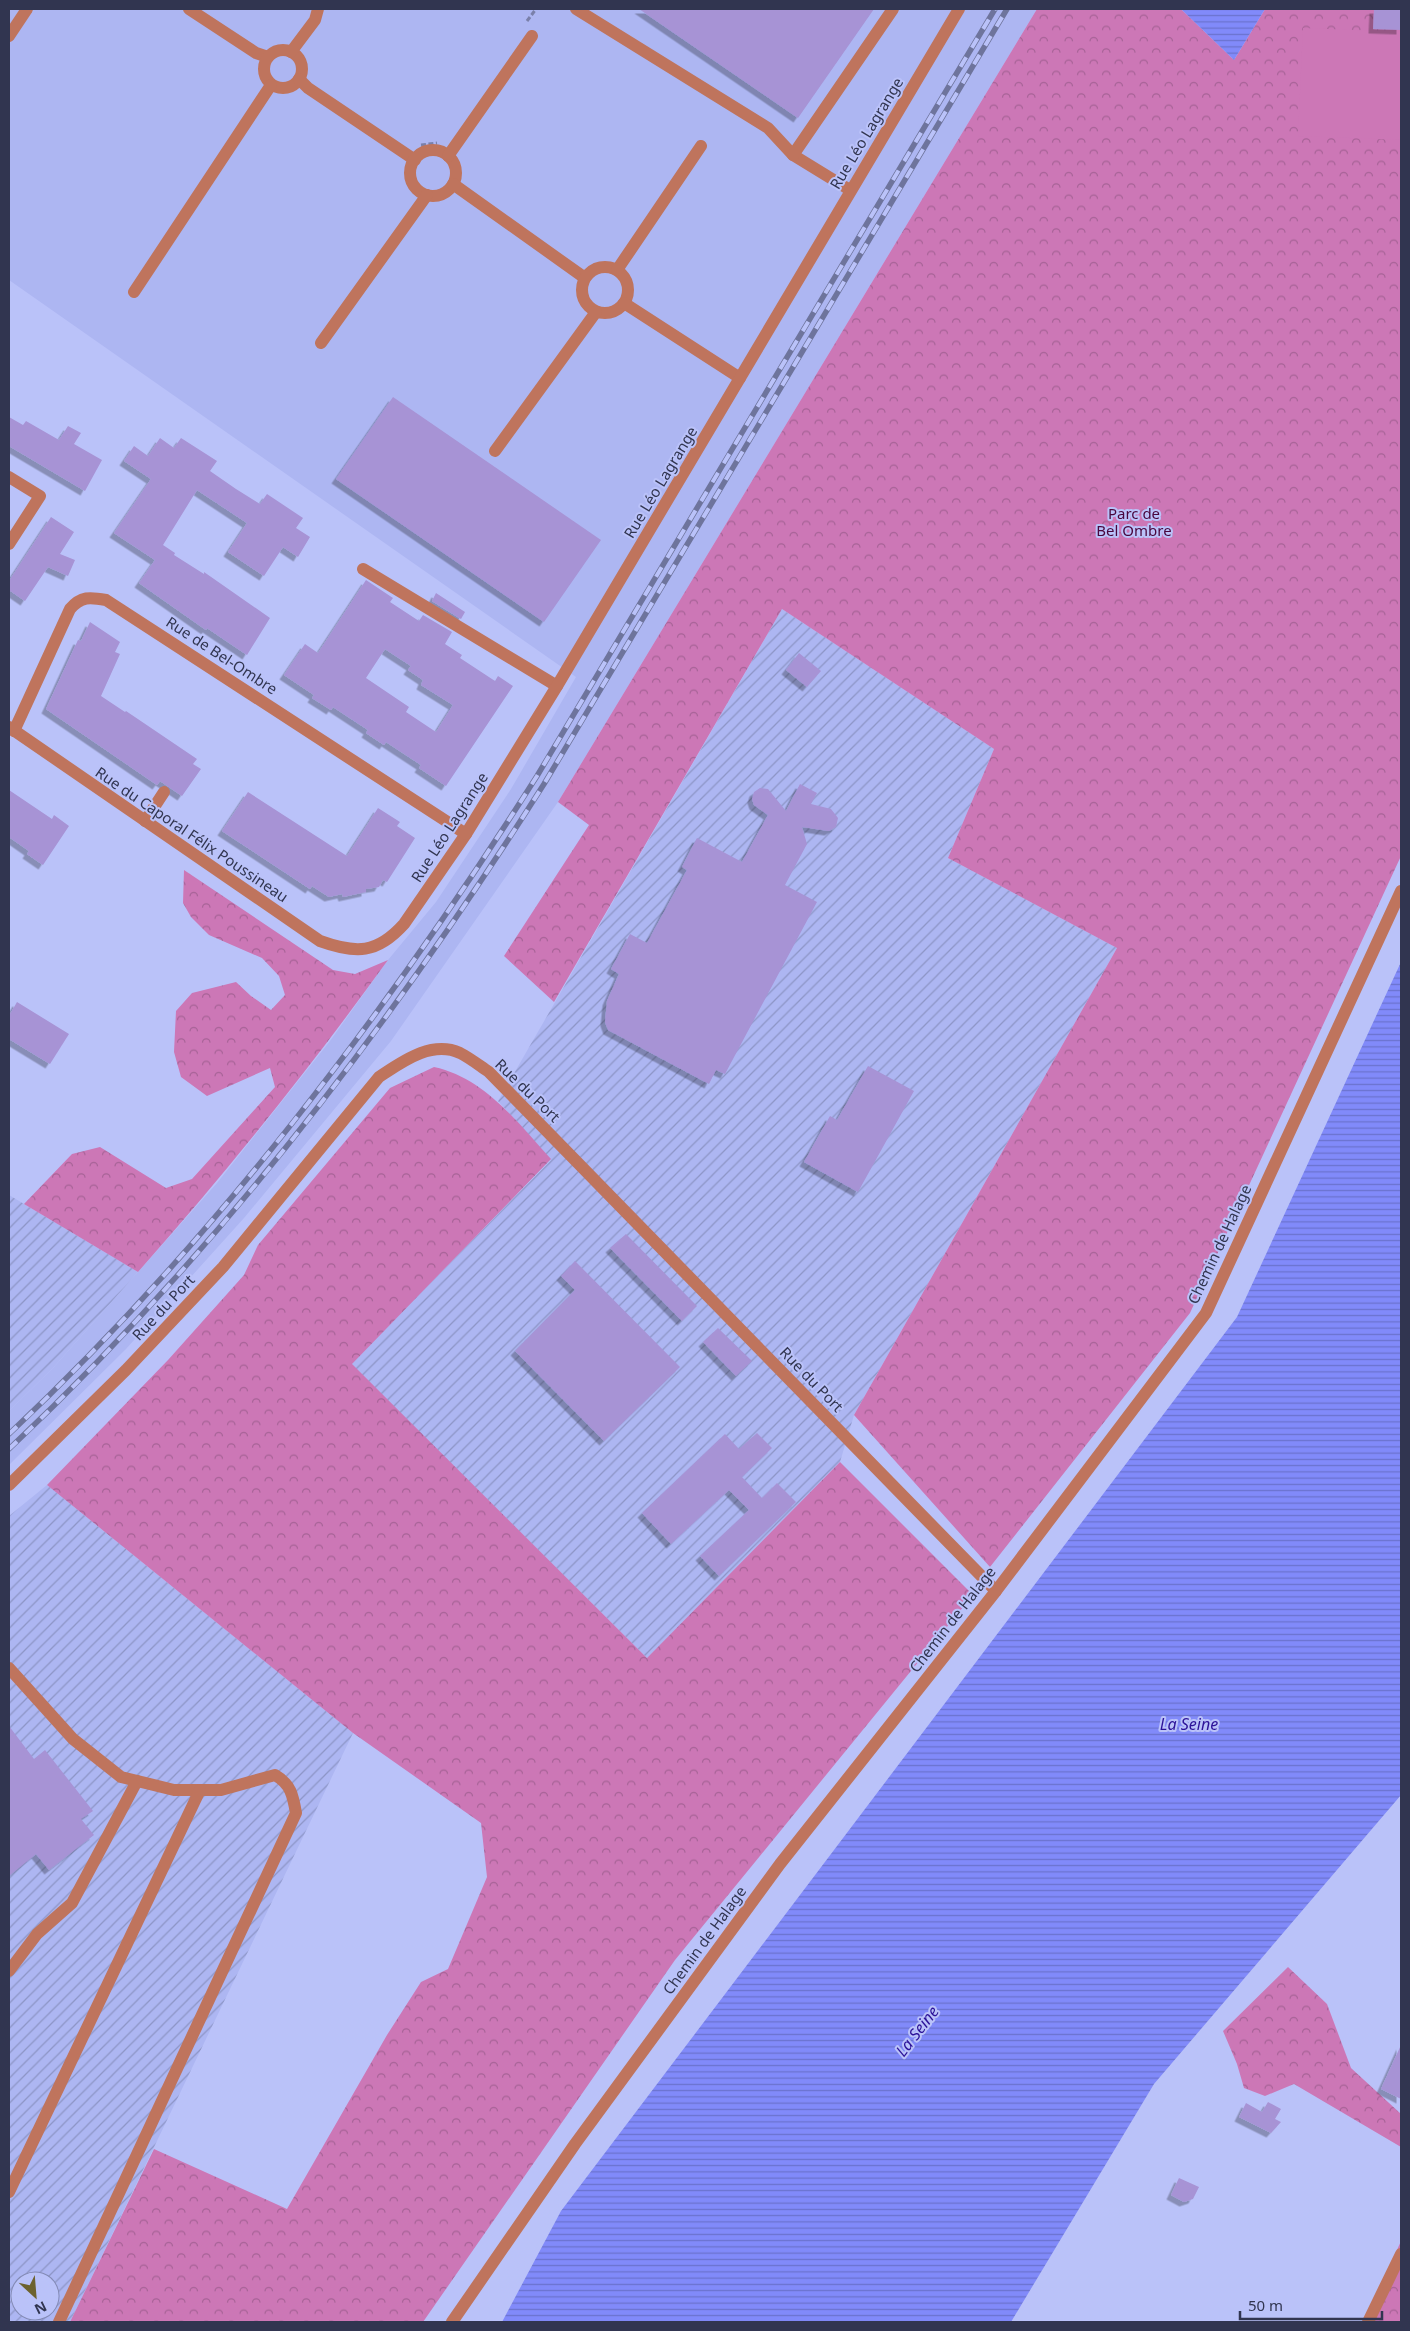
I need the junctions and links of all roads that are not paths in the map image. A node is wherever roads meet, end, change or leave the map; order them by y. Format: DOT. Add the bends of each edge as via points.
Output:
graph roads {
  1 [pos="27,9"];
  2 [pos="189,9"];
  3 [pos="318,9"];
  4 [pos="576,9"];
  5 [pos="893,9"];
  6 [pos="959,9"];
  7 [pos="9,36"];
  8 [pos="532,36"];
  9 [pos="291,52"];
  10 [pos="268,57"];
  11 [pos="299,79"];
  12 [pos="271,85"];
  13 [pos="701,146"];
  14 [pos="793,155"];
  15 [pos="448,156"];
  16 [pos="415,160"];
  17 [pos="453,184"];
  18 [pos="850,190"];
  19 [pos="427,195"];
  20 [pos="617,270"];
  21 [pos="585,278"];
  22 [pos="134,292"];
  23 [pos="624,303"];
  24 [pos="596,312"];
  25 [pos="321,343"];
  26 [pos="740,378"];
  27 [pos="495,451"];
  28 [pos="9,477"];
  29 [pos="9,544"];
  30 [pos="363,569"];
  31 [pos="558,686"];
  32 [pos="11,729"];
  33 [pos="164,792"];
  34 [pos="145,821"];
  35 [pos="466,834"];
  36 [pos="1401,890"];
  37 [pos="364,949"];
  38 [pos="9,1485"];
  39 [pos="996,1591"];
  40 [pos="9,1668"];
  41 [pos="137,1781"];
  42 [pos="200,1790"];
  43 [pos="9,1971"];
  44 [pos="9,2192"];
  45 [pos="1401,2254"];
  46 [pos="59,2322"];
  47 [pos="452,2322"];
  48 [pos="1368,2322"];
  1 -- 7 [label="street"];
  2 -- 10 [label="street" via="256,53"];
  3 -- 9 [label="street" via="315,20"];
  4 -- 14 [label="street" via="768,128"];
  5 -- 14 [label="street"];
  6 -- 18 [label="street, Rue Léo Lagrange"];
  8 -- 15 [label="street"];
  9 -- 10 [label="street" via="278,50"];
  9 -- 11 [label="street" via="300,60 302,73"];
  10 -- 12 [label="street" via="263,69"];
  11 -- 12 [label="street" via="290,87"];
  11 -- 16 [label="street"];
  12 -- 22 [label="street"];
  13 -- 20 [label="street"];
  14 -- 18 [label="street"];
  15 -- 16 [label="street" via="435,150 420,154"];
  15 -- 17 [label="street" via="456,170"];
  16 -- 19 [label="street" via="410,174 412,181"];
  17 -- 19 [label="street" via="442,194"];
  17 -- 21 [label="street"];
  18 -- 26 [label="street, Rue Léo Lagrange"];
  19 -- 25 [label="street"];
  20 -- 21 [label="street" via="603,267 589,272"];
  20 -- 23 [label="street" via="627,282"];
  21 -- 24 [label="street" via="584,301"];
  23 -- 24 [label="street" via="611,312"];
  23 -- 26 [label="street"];
  24 -- 27 [label="street"];
  26 -- 31 [label="street, Rue Léo Lagrange"];
  28 -- 29 [label="street" via="40,496"];
  30 -- 31 [label="street"];
  31 -- 35 [label="street, Rue Léo Lagrange"];
  32 -- 34 [label="street, Rue du Caporal Félix Poussineau"];
  32 -- 35 [label="street, Rue de Bel-Ombre" via="70,609 77,601 89,597 106,600"];
  33 -- 34 [label="street"];
  34 -- 37 [label="street, Rue du Caporal Félix Poussineau" via="320,941 342,949"];
  35 -- 37 [label="street, Rue Léo Lagrange" via="393,937"];
  36 -- 39 [label="street, Chemin de Halage" via="1206,1313"];
  38 -- 39 [label="street, Rue du Port" via="126,1370 223,1266 378,1077 432,1049 459,1052 489,1072"];
  39 -- 47 [label="street, Chemin de Halage" via="780,1864 574,2144"];
  40 -- 41 [label="street" via="73,1739 121,1777"];
  41 -- 42 [label="street" via="174,1790"];
  41 -- 43 [label="street" via="72,1902 37,1934"];
  42 -- 44 [label="street"];
  42 -- 46 [label="street" via="221,1790 275,1775 284,1780 293,1794 296,1813"];
  45 -- 48 [label="street"];
}
